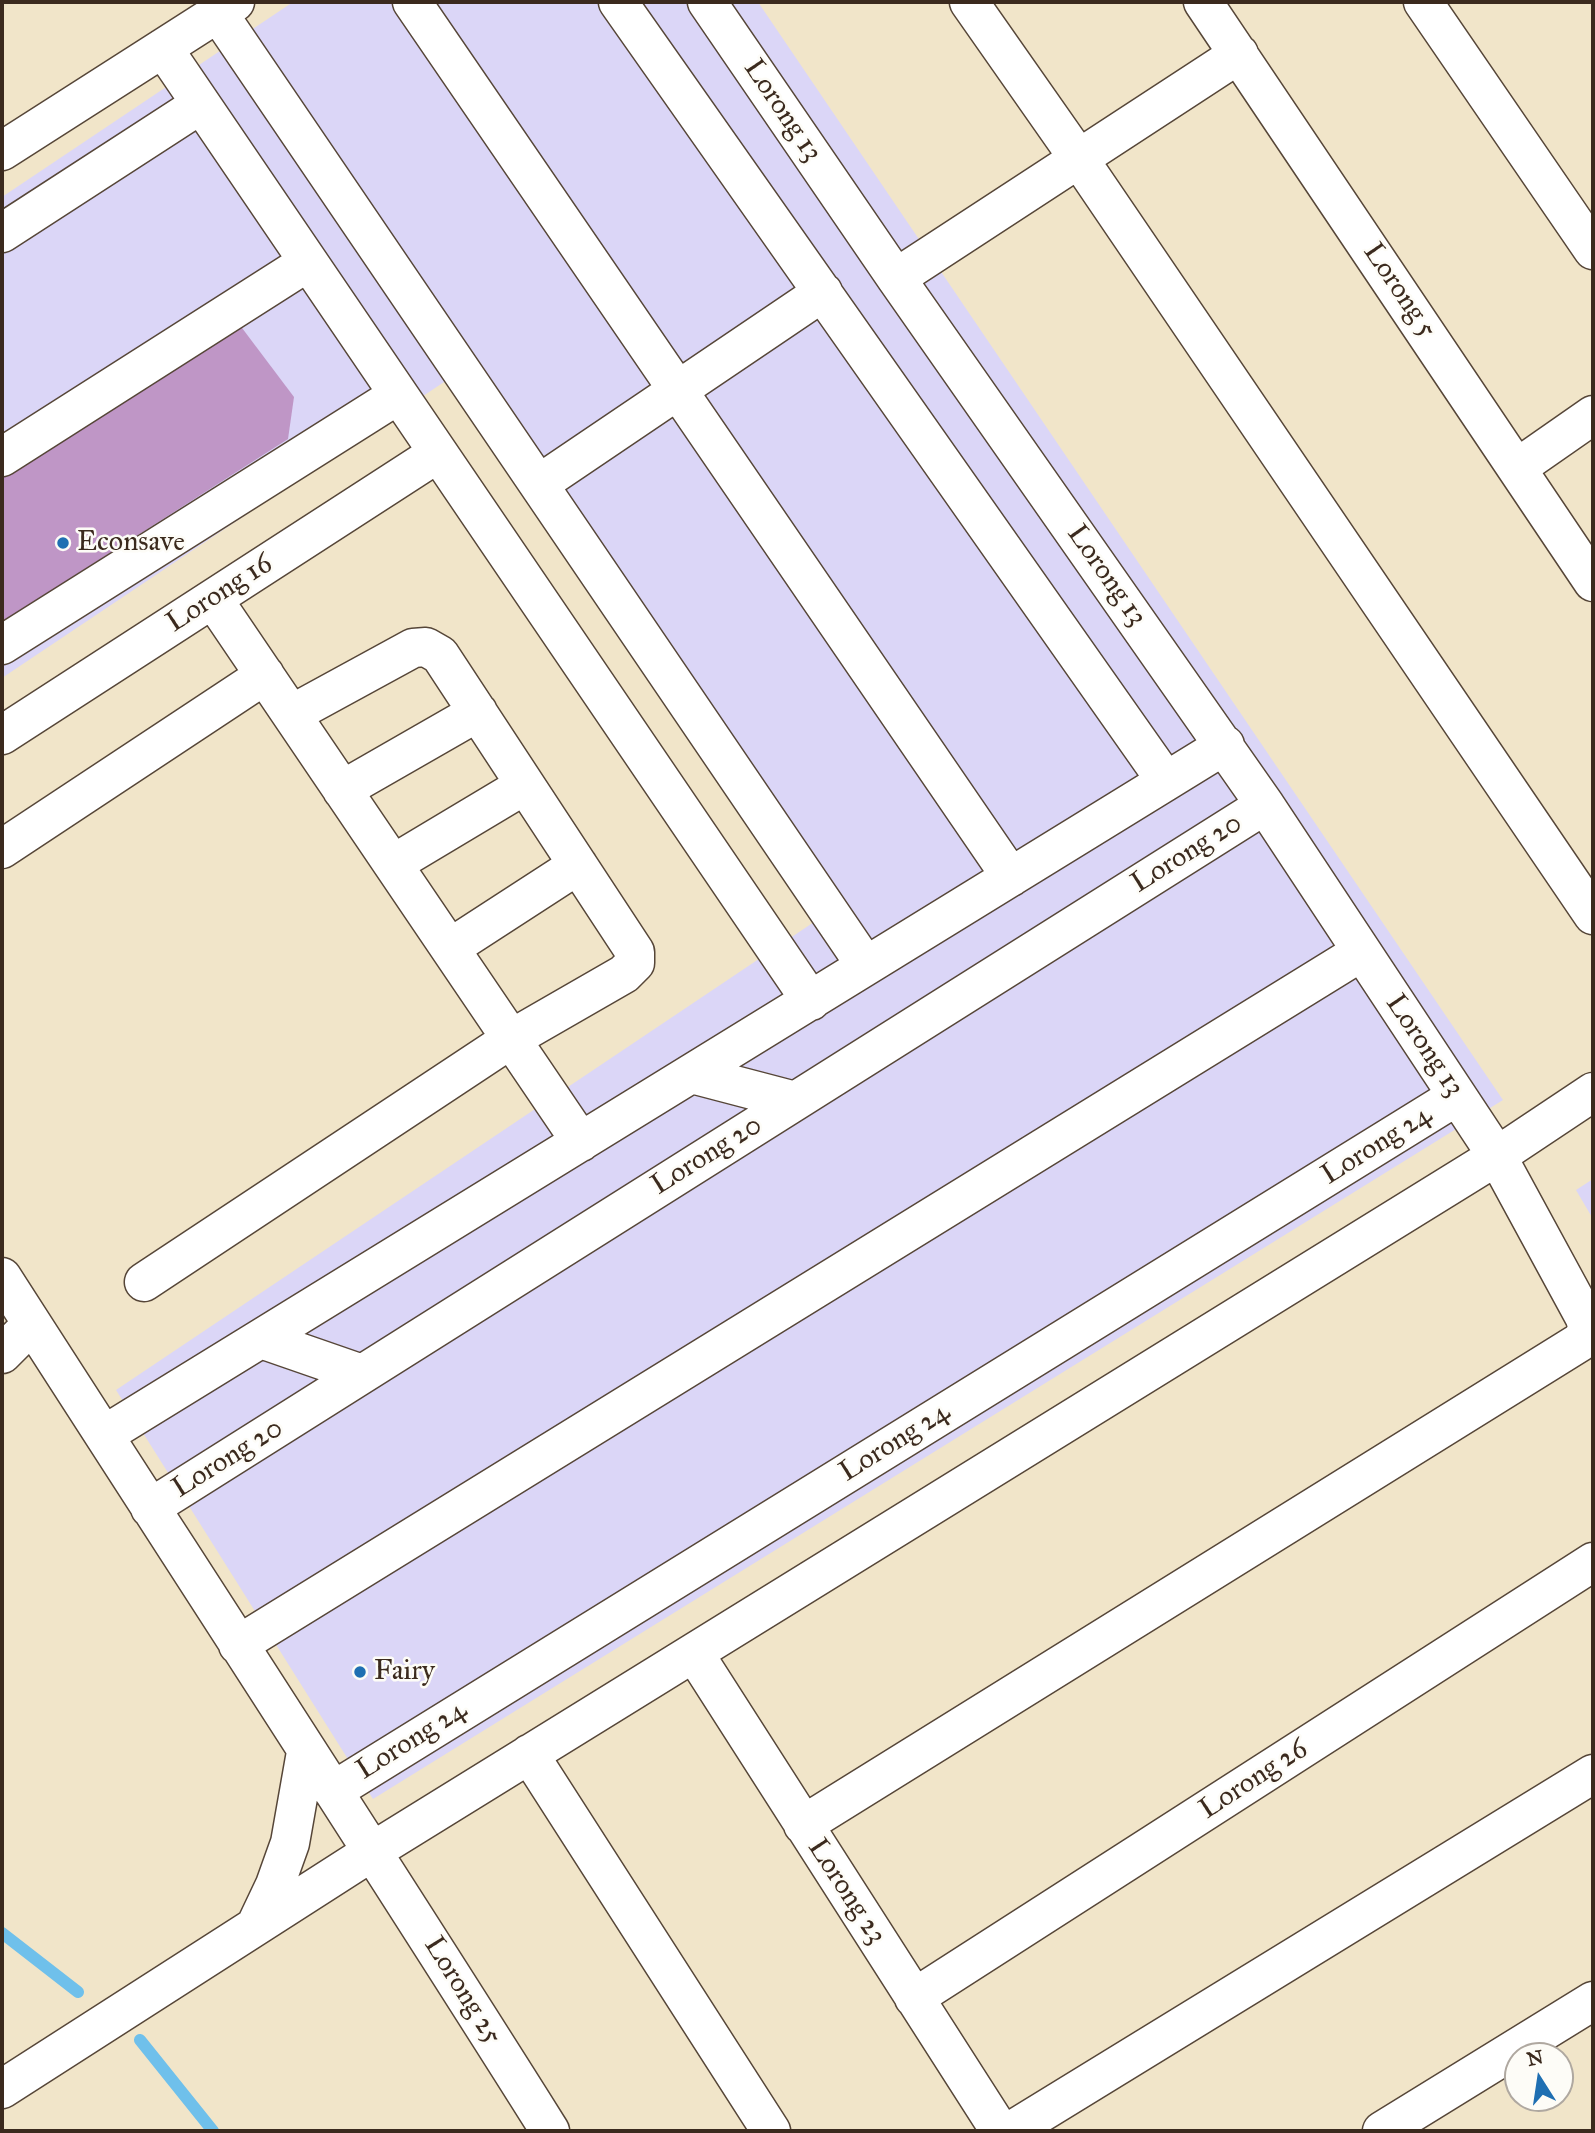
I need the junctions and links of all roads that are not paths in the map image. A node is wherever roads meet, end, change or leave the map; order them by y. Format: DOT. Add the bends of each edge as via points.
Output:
graph roads {
  1 [pos="412,2"];
  2 [pos="618,2"];
  3 [pos="707,2"];
  4 [pos="969,2"];
  5 [pos="1203,2"];
  6 [pos="1423,2"];
  7 [pos="227,7"];
  8 [pos="163,48"];
  9 [pos="1239,54"];
  10 [pos="201,104"];
  11 [pos="2,151"];
  12 [pos="1079,159"];
  13 [pos="2,233"];
  14 [pos="1593,250"];
  15 [pos="308,262"];
  16 [pos="896,278"];
  17 [pos="823,292"];
  18 [pos="678,390"];
  19 [pos="398,395"];
  20 [pos="1593,415"];
  21 [pos="438,453"];
  22 [pos="2,457"];
  23 [pos="1517,468"];
  24 [pos="539,484"];
  25 [pos="1593,582"];
  26 [pos="213,599"];
  27 [pos="2,645"];
  28 [pos="265,675"];
  29 [pos="478,712"];
  30 [pos="292,714"];
  31 [pos="2,736"];
  32 [pos="1225,745"];
  33 [pos="1167,781"];
  34 [pos="525,785"];
  35 [pos="342,790"];
  36 [pos="1265,805"];
  37 [pos="2,849"];
  38 [pos="393,864"];
  39 [pos="578,865"];
  40 [pos="1011,877"];
  41 [pos="1593,915"];
  42 [pos="450,947"];
  43 [pos="1361,951"];
  44 [pos="866,966"];
  45 [pos="811,1000"];
  46 [pos="512,1039"];
  47 [pos="692,1074"];
  48 [pos="1593,1092"];
  49 [pos="1457,1096"];
  50 [pos="795,1101"];
  51 [pos="581,1142"];
  52 [pos="1497,1156"];
  53 [pos="2,1277"];
  54 [pos="144,1282"];
  55 [pos="32,1324"];
  56 [pos="261,1339"];
  57 [pos="2,1354"];
  58 [pos="362,1374"];
  59 [pos="104,1435"];
  60 [pos="150,1508"];
  61 [pos="1593,1562"];
  62 [pos="238,1645"];
  63 [pos="694,1653"];
  64 [pos="306,1752"];
  65 [pos="529,1754"];
  66 [pos="1593,1774"];
  67 [pos="333,1790"];
  68 [pos="803,1825"];
  69 [pos="373,1851"];
  70 [pos="256,1925"];
  71 [pos="914,1998"];
  72 [pos="1593,2001"];
  73 [pos="2,2089"];
  74 [pos="550,2131"];
  75 [pos="771,2131"];
  76 [pos="1000,2131"];
  77 [pos="1011,2131"];
  78 [pos="1382,2131"];
  1 -- 18 [label="street"];
  2 -- 17 [label="street"];
  3 -- 16 [label="street, Lorong 13"];
  4 -- 12 [label="street"];
  5 -- 9 [label="street, Lorong 5"];
  6 -- 14 [label="street"];
  7 -- 8 [label="street"];
  7 -- 24 [label="street"];
  8 -- 10 [label="street"];
  8 -- 11 [label="street"];
  9 -- 12 [label="street"];
  9 -- 23 [label="street, Lorong 5"];
  10 -- 13 [label="street"];
  10 -- 15 [label="street"];
  12 -- 16 [label="street"];
  12 -- 41 [label="street"];
  15 -- 19 [label="street"];
  15 -- 22 [label="street"];
  16 -- 32 [label="street, Lorong 13"];
  17 -- 18 [label="street"];
  17 -- 33 [label="street"];
  18 -- 24 [label="street"];
  18 -- 40 [label="street"];
  19 -- 21 [label="street"];
  19 -- 27 [label="street"];
  20 -- 23 [label="street"];
  21 -- 26 [label="street, Lorong 16"];
  21 -- 45 [label="street"];
  23 -- 25 [label="street, Lorong 5"];
  24 -- 44 [label="street"];
  26 -- 28 [label="street"];
  26 -- 31 [label="street, Lorong 16"];
  28 -- 30 [label="street"];
  28 -- 37 [label="street"];
  29 -- 30 [label="street" via="440,655 426,647 413,648"];
  29 -- 34 [label="street"];
  29 -- 35 [label="street"];
  30 -- 35 [label="street"];
  32 -- 33 [label="street"];
  32 -- 36 [label="street, Lorong 13"];
  33 -- 40 [label="street"];
  34 -- 38 [label="street"];
  34 -- 39 [label="street"];
  35 -- 38 [label="street"];
  36 -- 43 [label="street, Lorong 13"];
  36 -- 50 [label="street, Lorong 20"];
  38 -- 42 [label="street"];
  39 -- 42 [label="street"];
  39 -- 46 [label="street" via="635,952 635,963 624,974"];
  40 -- 44 [label="street"];
  42 -- 46 [label="street"];
  43 -- 49 [label="street, Lorong 13"];
  43 -- 62 [label="street"];
  44 -- 45 [label="street"];
  45 -- 47 [label="street"];
  46 -- 51 [label="street"];
  46 -- 54 [label="street"];
  47 -- 50 [label="street"];
  47 -- 51 [label="street"];
  48 -- 52 [label="street"];
  49 -- 52 [label="street, Lorong 13"];
  49 -- 67 [label="street, Lorong 24"];
  50 -- 58 [label="street, Lorong 20"];
  51 -- 56 [label="street"];
  52 -- 63 [label="street"];
  52 -- 68 [label="street, Lorong 13" via="1585,1318 1588,1331 1580,1342"];
  53 -- 55 [label="street, Lorong 25"];
  55 -- 57 [label="street"];
  55 -- 59 [label="street, Lorong 25"];
  56 -- 58 [label="street"];
  56 -- 59 [label="street"];
  58 -- 60 [label="street, Lorong 20"];
  59 -- 60 [label="street, Lorong 25"];
  60 -- 62 [label="street, Lorong 25"];
  61 -- 71 [label="street, Lorong 26"];
  62 -- 64 [label="street, Lorong 25"];
  63 -- 65 [label="street"];
  63 -- 68 [label="street, Lorong 23"];
  64 -- 67 [label="street, Lorong 25"];
  64 -- 70 [label="street" via="290,1843"];
  65 -- 69 [label="street"];
  65 -- 75 [label="street"];
  66 -- 77 [label="street"];
  67 -- 69 [label="street, Lorong 25"];
  68 -- 71 [label="street, Lorong 23"];
  69 -- 70 [label="street"];
  69 -- 74 [label="street, Lorong 25"];
  70 -- 73 [label="street"];
  71 -- 76 [label="street, Lorong 23"];
  72 -- 78 [label="street"];
}
